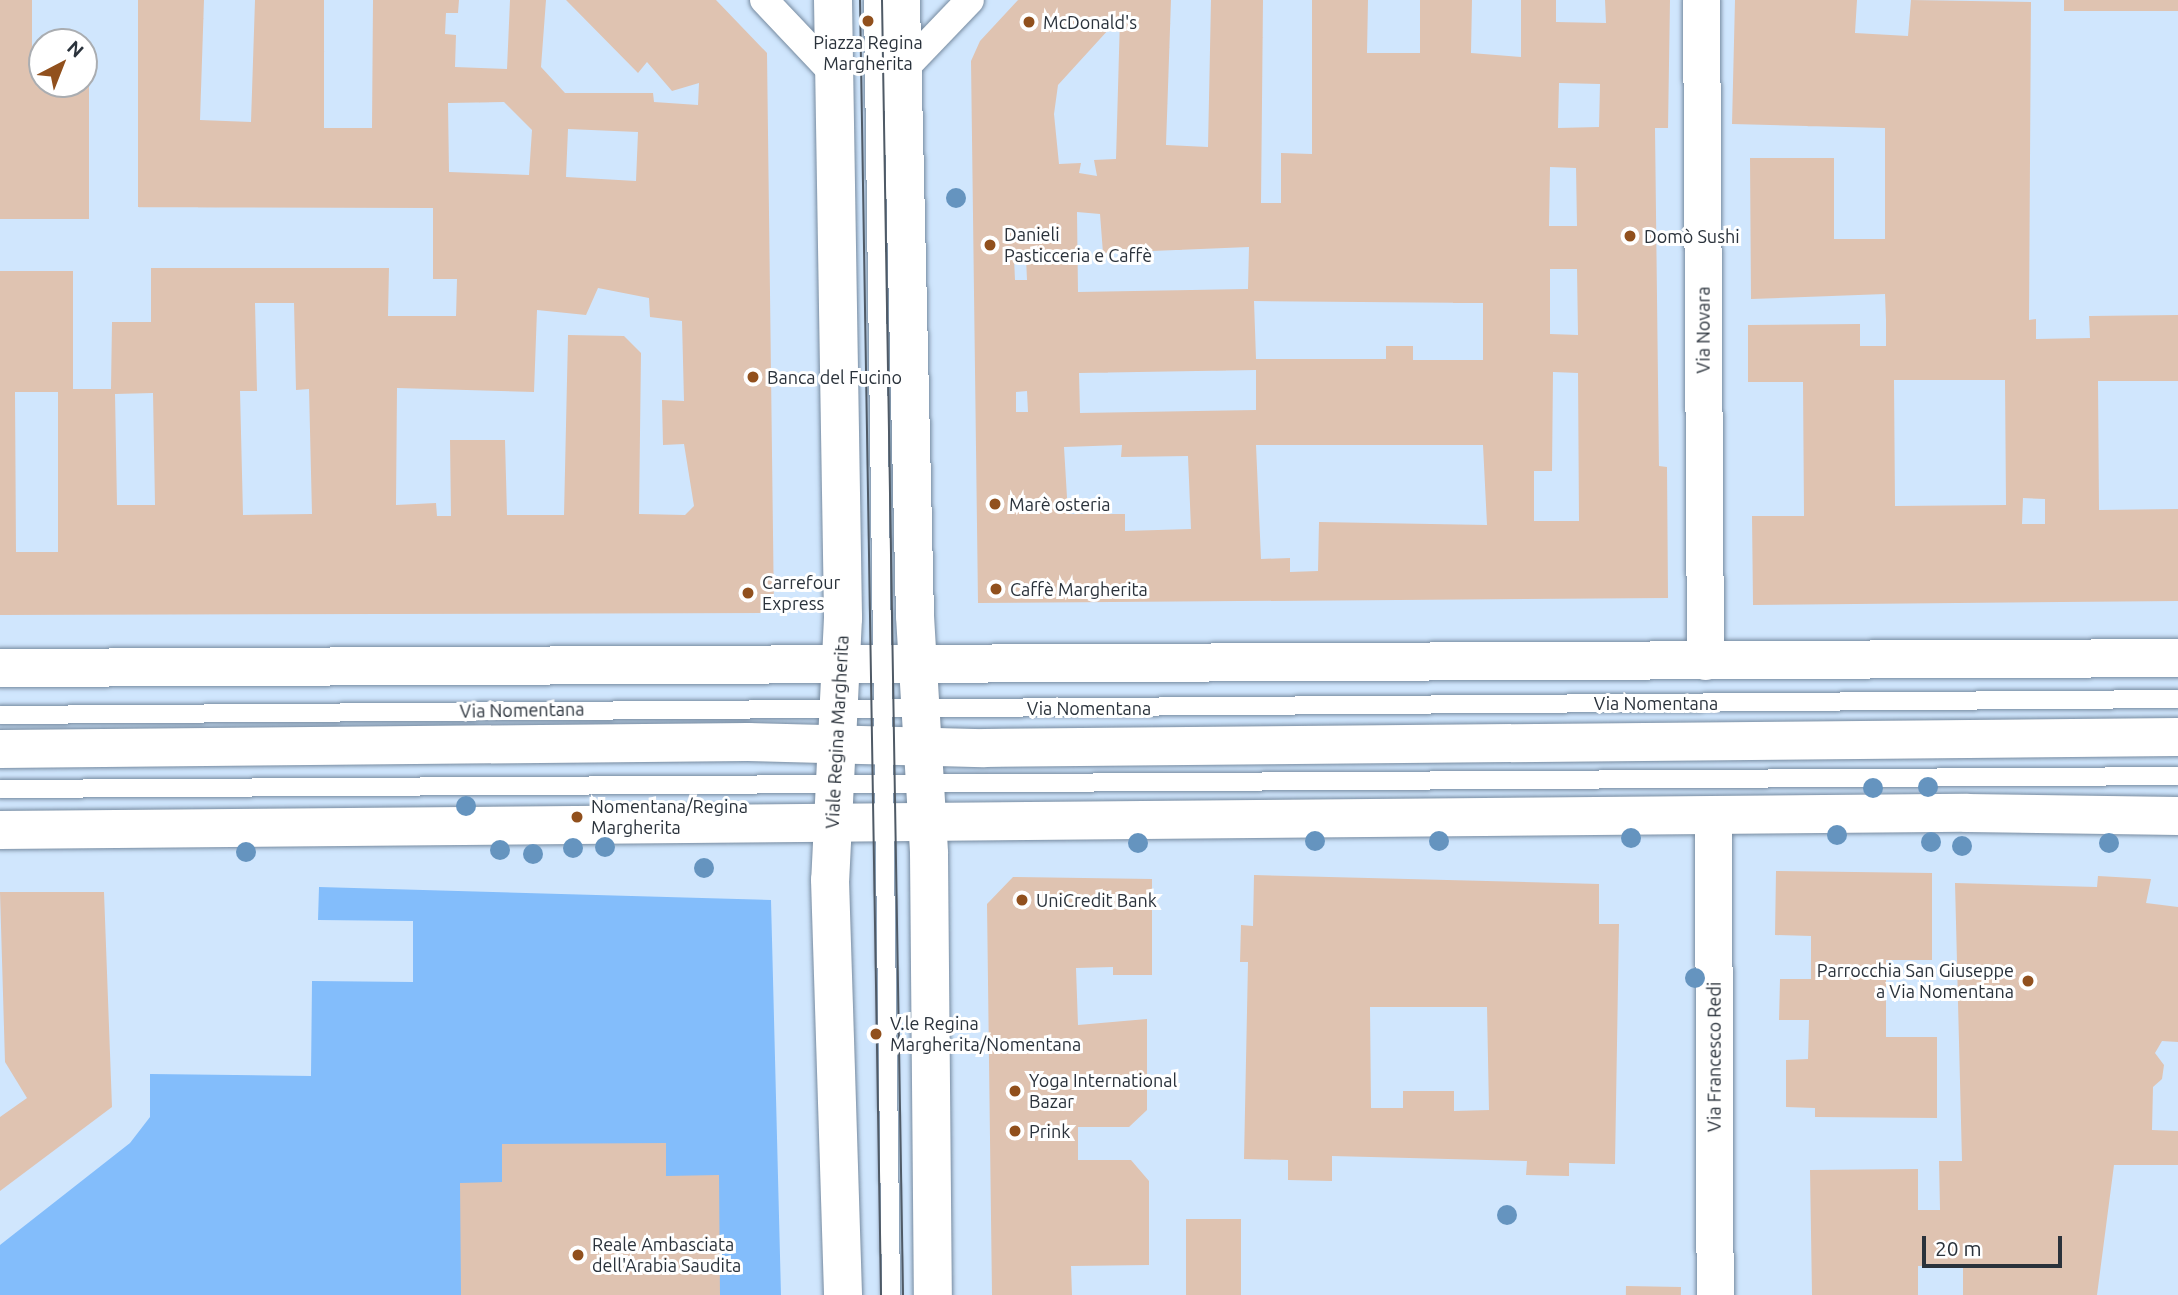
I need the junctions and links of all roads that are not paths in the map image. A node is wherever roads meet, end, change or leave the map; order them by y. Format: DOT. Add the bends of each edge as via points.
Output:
graph roads {
  1 [pos="764,0"];
  2 [pos="833,0"];
  3 [pos="873,0"];
  4 [pos="901,0"];
  5 [pos="970,0"];
  6 [pos="1701,0"];
  7 [pos="902,71"];
  8 [pos="833,73"];
  9 [pos="2178,658"];
  10 [pos="1705,661"];
  11 [pos="842,664"];
  12 [pos="900,664"];
  13 [pos="0,668"];
  14 [pos="2178,699"];
  15 [pos="0,715"];
  16 [pos="838,727"];
  17 [pos="892,736"];
  18 [pos="2178,737"];
  19 [pos="0,749"];
  20 [pos="923,764"];
  21 [pos="2178,776"];
  22 [pos="833,782"];
  23 [pos="0,789"];
  24 [pos="2178,816"];
  25 [pos="1713,819"];
  26 [pos="884,821"];
  27 [pos="927,823"];
  28 [pos="831,824"];
  29 [pos="0,830"];
  30 [pos="843,1295"];
  31 [pos="891,1295"];
  32 [pos="933,1295"];
  33 [pos="1715,1295"];
  1 -- 8 [label="street"];
  2 -- 8 [label="main road, Viale Regina Margherita"];
  3 -- 12 [label="lane"];
  4 -- 7 [label="main road"];
  5 -- 7 [label="street"];
  6 -- 10 [label="street, Via Novara"];
  7 -- 12 [label="main road"];
  8 -- 11 [label="main road, Viale Regina Margherita"];
  9 -- 10 [label="main road"];
  10 -- 12 [label="main road"];
  11 -- 12 [label="main road"];
  11 -- 13 [label="main road"];
  11 -- 16 [label="main road, Viale Regina Margherita"];
  12 -- 17 [label="main road"];
  14 -- 17 [label="lane, Via Nomentana"];
  15 -- 16 [label="lane, Via Nomentana"];
  16 -- 17 [label="main road, Via Nomentana"];
  16 -- 19 [label="main road, Via Nomentana"];
  16 -- 22 [label="main road, Viale Regina Margherita"];
  17 -- 20 [label="main road"];
  17 -- 20 [label="lane, Via Nomentana"];
  17 -- 22 [label="lane, Via Nomentana"];
  17 -- 26 [label="lane"];
  18 -- 20 [label="main road, Via Nomentana"];
  20 -- 21 [label="lane, Via Nomentana"];
  20 -- 27 [label="main road"];
  22 -- 23 [label="lane, Via Nomentana"];
  22 -- 28 [label="main road, Viale Regina Margherita"];
  24 -- 25 [label="main road" via="1967,813"];
  25 -- 27 [label="main road"];
  25 -- 33 [label="street, Via Francesco Redi"];
  26 -- 27 [label="main road"];
  26 -- 28 [label="main road"];
  26 -- 31 [label="lane"];
  27 -- 32 [label="main road"];
  28 -- 29 [label="main road"];
  28 -- 30 [label="main road, Viale Regina Margherita"];
}
